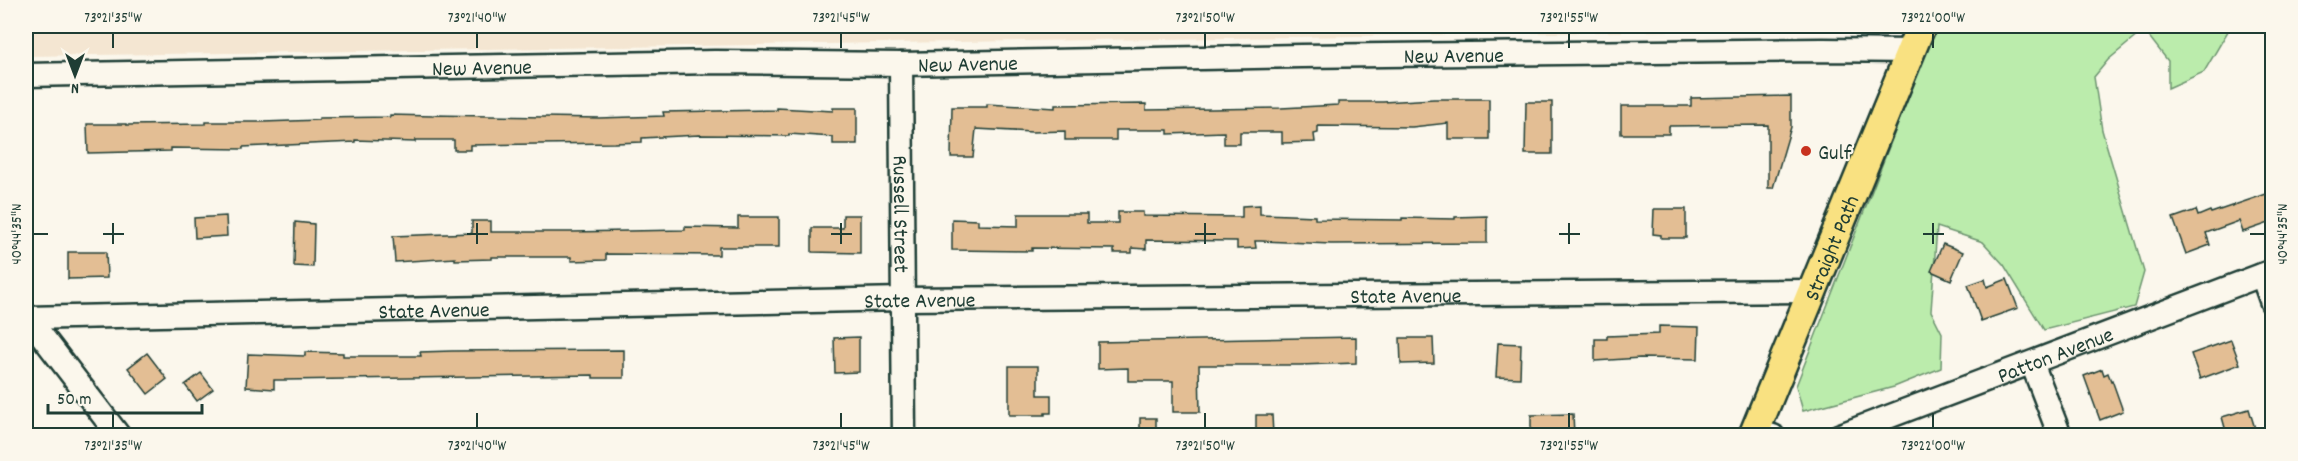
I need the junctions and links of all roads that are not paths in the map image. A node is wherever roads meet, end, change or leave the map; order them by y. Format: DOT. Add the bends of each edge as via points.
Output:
graph roads {
  1 [pos="1916,38"];
  2 [pos="901,64"];
  3 [pos="26,75"];
  4 [pos="2267,273"];
  5 [pos="1813,291"];
  6 [pos="903,299"];
  7 [pos="2272,303"];
  8 [pos="26,317"];
  9 [pos="2032,363"];
  10 [pos="1761,434"];
  11 [pos="119,435"];
  12 [pos="904,435"];
  13 [pos="1838,435"];
  14 [pos="2060,435"];
  1 -- 2 [label="street, New Avenue" via="1823,50"];
  1 -- 5 [label="main road, Straight Path"];
  2 -- 3 [label="street, New Avenue" via="715,62"];
  2 -- 6 [label="street, Russell Street"];
  4 -- 7 [label="street"];
  4 -- 9 [label="street, Patton Avenue"];
  5 -- 6 [label="street, State Avenue"];
  5 -- 10 [label="main road, Straight Path"];
  6 -- 8 [label="street, State Avenue"];
  6 -- 12 [label="street, Russell Street"];
  8 -- 11 [label="street"];
  9 -- 13 [label="street, Patton Avenue"];
  9 -- 14 [label="street"];
}
